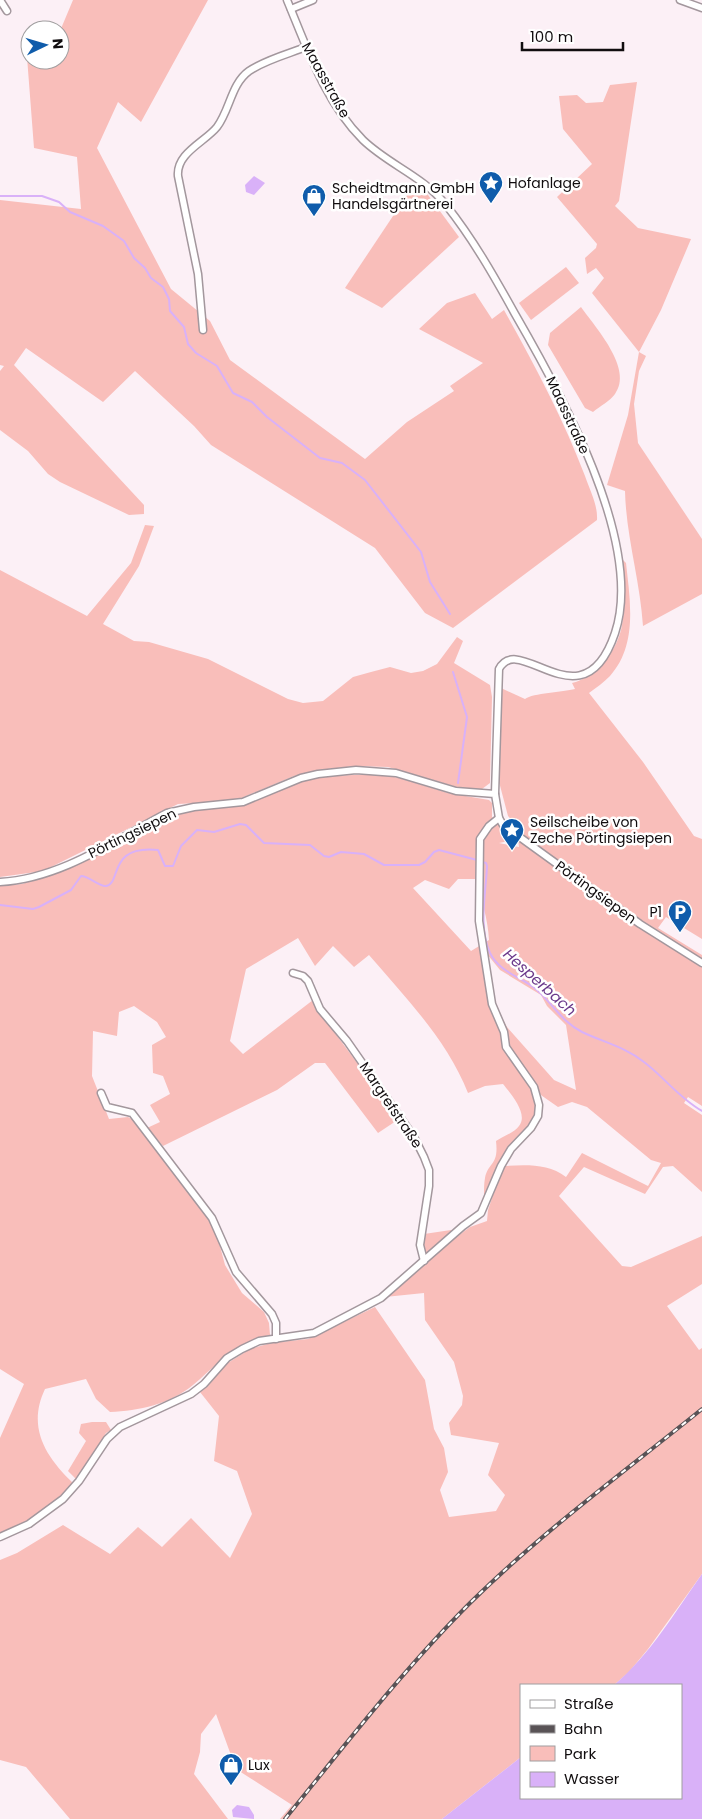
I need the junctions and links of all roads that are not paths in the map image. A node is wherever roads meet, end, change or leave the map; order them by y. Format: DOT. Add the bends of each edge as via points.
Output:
graph roads {
  1 [pos="0,0"];
  2 [pos="287,0"];
  3 [pos="313,0"];
  4 [pos="680,0"];
  5 [pos="702,8"];
  6 [pos="291,9"];
  7 [pos="7,11"];
  8 [pos="306,47"];
  9 [pos="203,330"];
  10 [pos="495,794"];
  11 [pos="499,818"];
  12 [pos="0,882"];
  13 [pos="702,963"];
  14 [pos="293,973"];
  15 [pos="101,1092"];
  16 [pos="424,1262"];
  17 [pos="276,1339"];
  18 [pos="0,1537"];
  1 -- 7 [label="street"];
  2 -- 6 [label="street, Maasstraße"];
  3 -- 6 [label="street"];
  4 -- 5 [label="street"];
  6 -- 8 [label="street, Maasstraße"];
  8 -- 9 [label="street" via="258,66 243,76 217,126 178,166 198,274"];
  8 -- 10 [label="street, Maasstraße" via="326,87 359,135 374,150 434,191 467,234 529,338 572,420 612,530 620,599 615,634 601,659 582,675 571,677 514,658 503,662 499,669"];
  10 -- 11 [label="street"];
  10 -- 12 [label="street, Pörtingsiepen" via="456,791 381,770 318,774 243,802 167,813 61,868 22,880"];
  11 -- 13 [label="street, Pörtingsiepen" via="503,825 640,924"];
  11 -- 16 [label="street" via="481,836 479,921 492,1004 504,1032 506,1047 534,1088 539,1105 538,1116 501,1166 481,1213"];
  14 -- 16 [label="street, Margrefstraße" via="308,981 320,1009 347,1041 414,1137 424,1157 429,1186 420,1245"];
  15 -- 17 [label="street" via="107,1107 132,1113 212,1218 236,1272 272,1314 276,1323"];
  16 -- 17 [label="street" via="359,1312 314,1332"];
  17 -- 18 [label="street" via="259,1341 242,1349 227,1358 191,1394 120,1427 107,1438 80,1481 63,1499 29,1524"];
}
